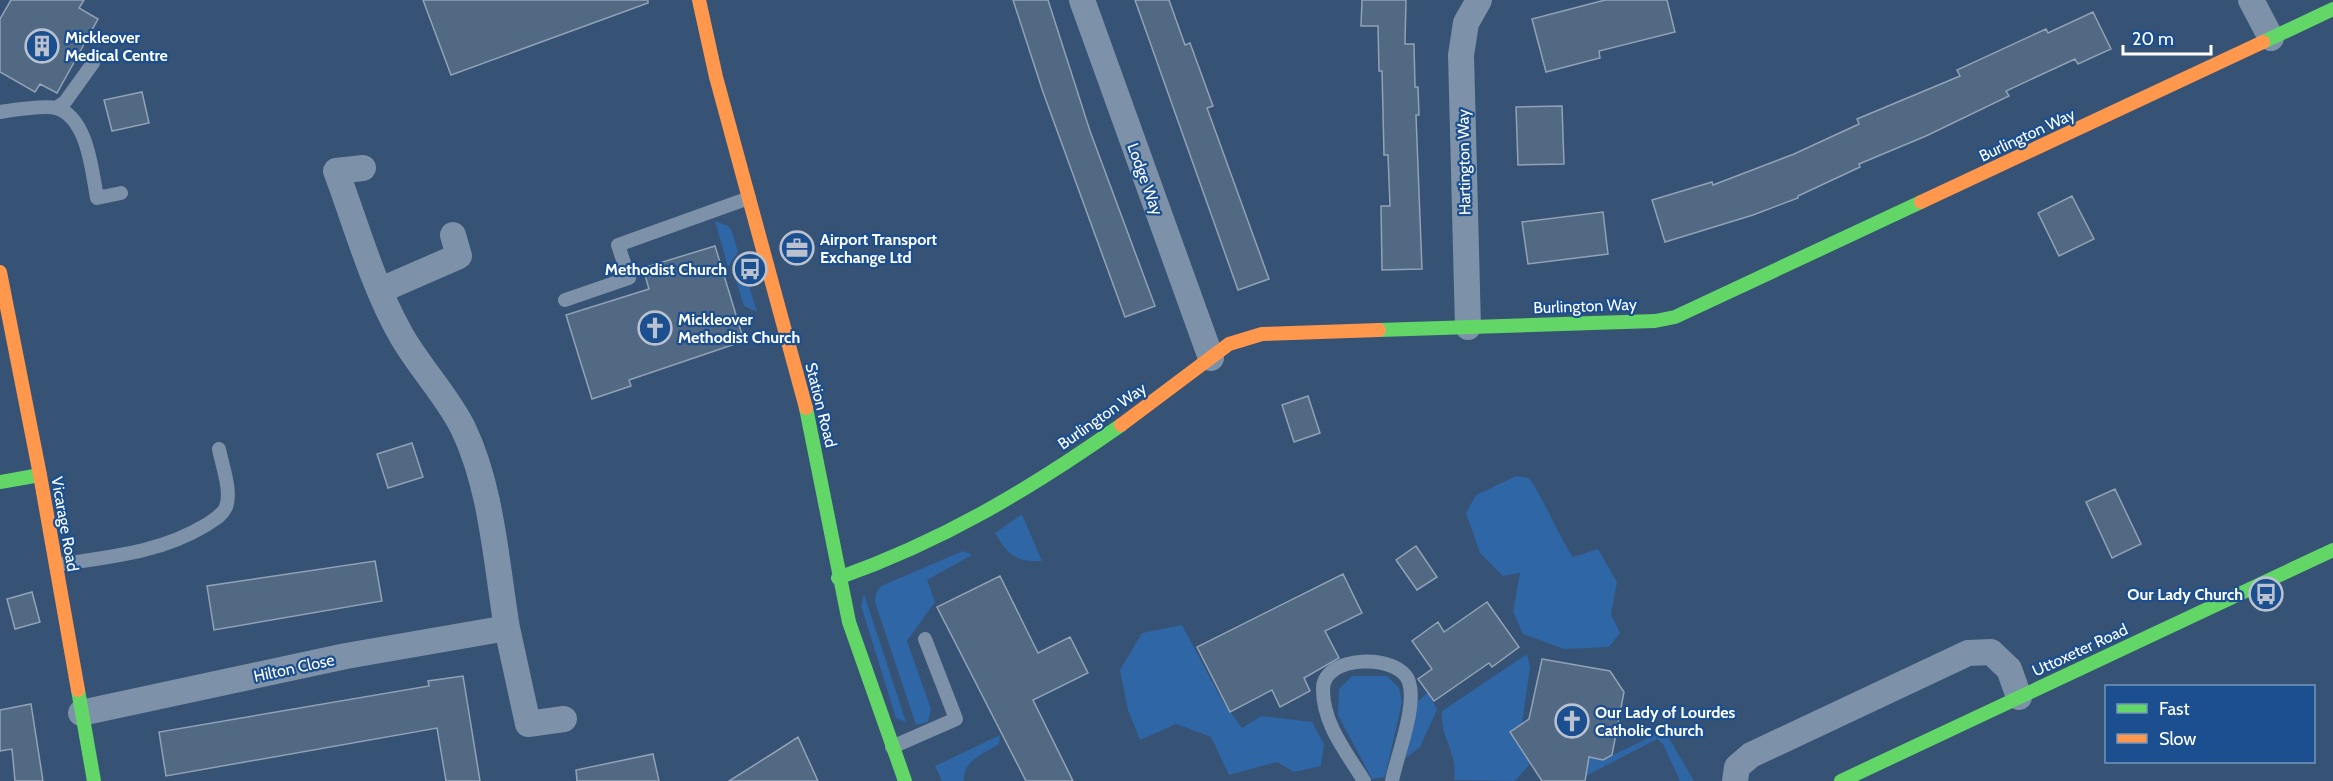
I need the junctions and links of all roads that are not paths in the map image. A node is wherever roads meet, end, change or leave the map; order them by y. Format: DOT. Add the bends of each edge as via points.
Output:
graph roads {
  1 [pos="699,0"];
  2 [pos="1082,0"];
  3 [pos="1479,0"];
  4 [pos="2251,0"];
  5 [pos="2333,9"];
  6 [pos="2271,38"];
  7 [pos="93,63"];
  8 [pos="56,108"];
  9 [pos="0,112"];
  10 [pos="363,168"];
  11 [pos="121,193"];
  12 [pos="749,198"];
  13 [pos="453,235"];
  14 [pos="0,272"];
  15 [pos="381,290"];
  16 [pos="565,300"];
  17 [pos="1468,327"];
  18 [pos="1211,358"];
  19 [pos="219,449"];
  20 [pos="40,475"];
  21 [pos="0,482"];
  22 [pos="2333,550"];
  23 [pos="56,565"];
  24 [pos="838,578"];
  25 [pos="507,628"];
  26 [pos="925,639"];
  27 [pos="2019,697"];
  28 [pos="81,713"];
  29 [pos="564,719"];
  30 [pos="892,747"];
  31 [pos="94,781"];
  32 [pos="905,781"];
  33 [pos="1364,781"];
  34 [pos="1392,781"];
  35 [pos="1735,781"];
  36 [pos="1841,781"];
  1 -- 12 [label="street, Station Road"];
  2 -- 18 [label="street, Lodge Way"];
  3 -- 17 [label="street, Hartington Way" via="1466,23 1461,55"];
  4 -- 6 [label="street"];
  5 -- 6 [label="street, Burlington Way"];
  6 -- 17 [label="street, Burlington Way" via="1675,317 1655,321"];
  7 -- 8 [label="lane" via="65,102"];
  8 -- 9 [label="lane"];
  8 -- 11 [label="lane" via="70,118 88,147 97,198"];
  10 -- 15 [label="street" via="336,171"];
  12 -- 16 [label="lane" via="618,245 629,278"];
  12 -- 24 [label="street, Station Road" via="812,429"];
  13 -- 15 [label="street" via="459,256"];
  14 -- 20 [label="street, Vicarage Road"];
  15 -- 25 [label="street" via="408,346 463,428 474,457 490,521"];
  17 -- 18 [label="street, Burlington Way" via="1262,334 1229,344"];
  18 -- 24 [label="street, Burlington Way" via="1092,444 983,514 931,542"];
  19 -- 23 [label="lane" via="228,496 223,513 214,520 171,543"];
  20 -- 21 [label="street"];
  20 -- 23 [label="street, Vicarage Road"];
  22 -- 27 [label="street, Uttoxeter Road"];
  23 -- 28 [label="street, Vicarage Road"];
  24 -- 30 [label="street, Station Road"];
  25 -- 28 [label="street, Hilton Close" via="346,656"];
  25 -- 29 [label="street" via="528,724"];
  26 -- 30 [label="lane" via="956,719"];
  27 -- 35 [label="street" via="2009,669 1992,652 1968,653 1751,755 1737,767"];
  27 -- 36 [label="street, Uttoxeter Road"];
  28 -- 31 [label="street, Vicarage Road"];
  30 -- 32 [label="street, Station Road"];
  33 -- 34 [label="lane" via="1328,719 1322,688 1334,669 1364,662 1394,665 1404,671 1409,683 1408,716"];
}
